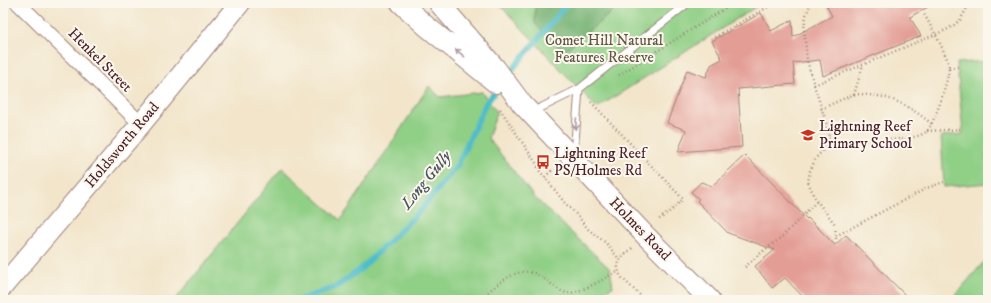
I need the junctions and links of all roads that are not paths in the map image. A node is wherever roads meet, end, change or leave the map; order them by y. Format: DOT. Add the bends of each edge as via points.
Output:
graph roads {
  1 [pos="18,3"];
  2 [pos="240,3"];
  3 [pos="401,3"];
  4 [pos="439,3"];
  5 [pos="688,3"];
  6 [pos="493,73"];
  7 [pos="579,89"];
  8 [pos="526,108"];
  9 [pos="141,124"];
  10 [pos="574,159"];
  11 [pos="3,286"];
  12 [pos="710,300"];
  1 -- 9 [label="street, Henkel Street"];
  2 -- 9 [label="main road, Holdsworth Road"];
  6 -- 3 [label="main road, Holmes Road, one-way" via="425,25"];
  4 -- 6 [label="main road, Holmes Road"];
  5 -- 7 [label="lane"];
  6 -- 8 [label="main road, Holmes Road" via="505,96"];
  7 -- 8 [label="lane"];
  7 -- 10 [label="lane, one-way"];
  8 -- 10 [label="main road, Holmes Road"];
  9 -- 11 [label="main road, Holdsworth Road"];
  10 -- 12 [label="main road, Holmes Road"];
}
